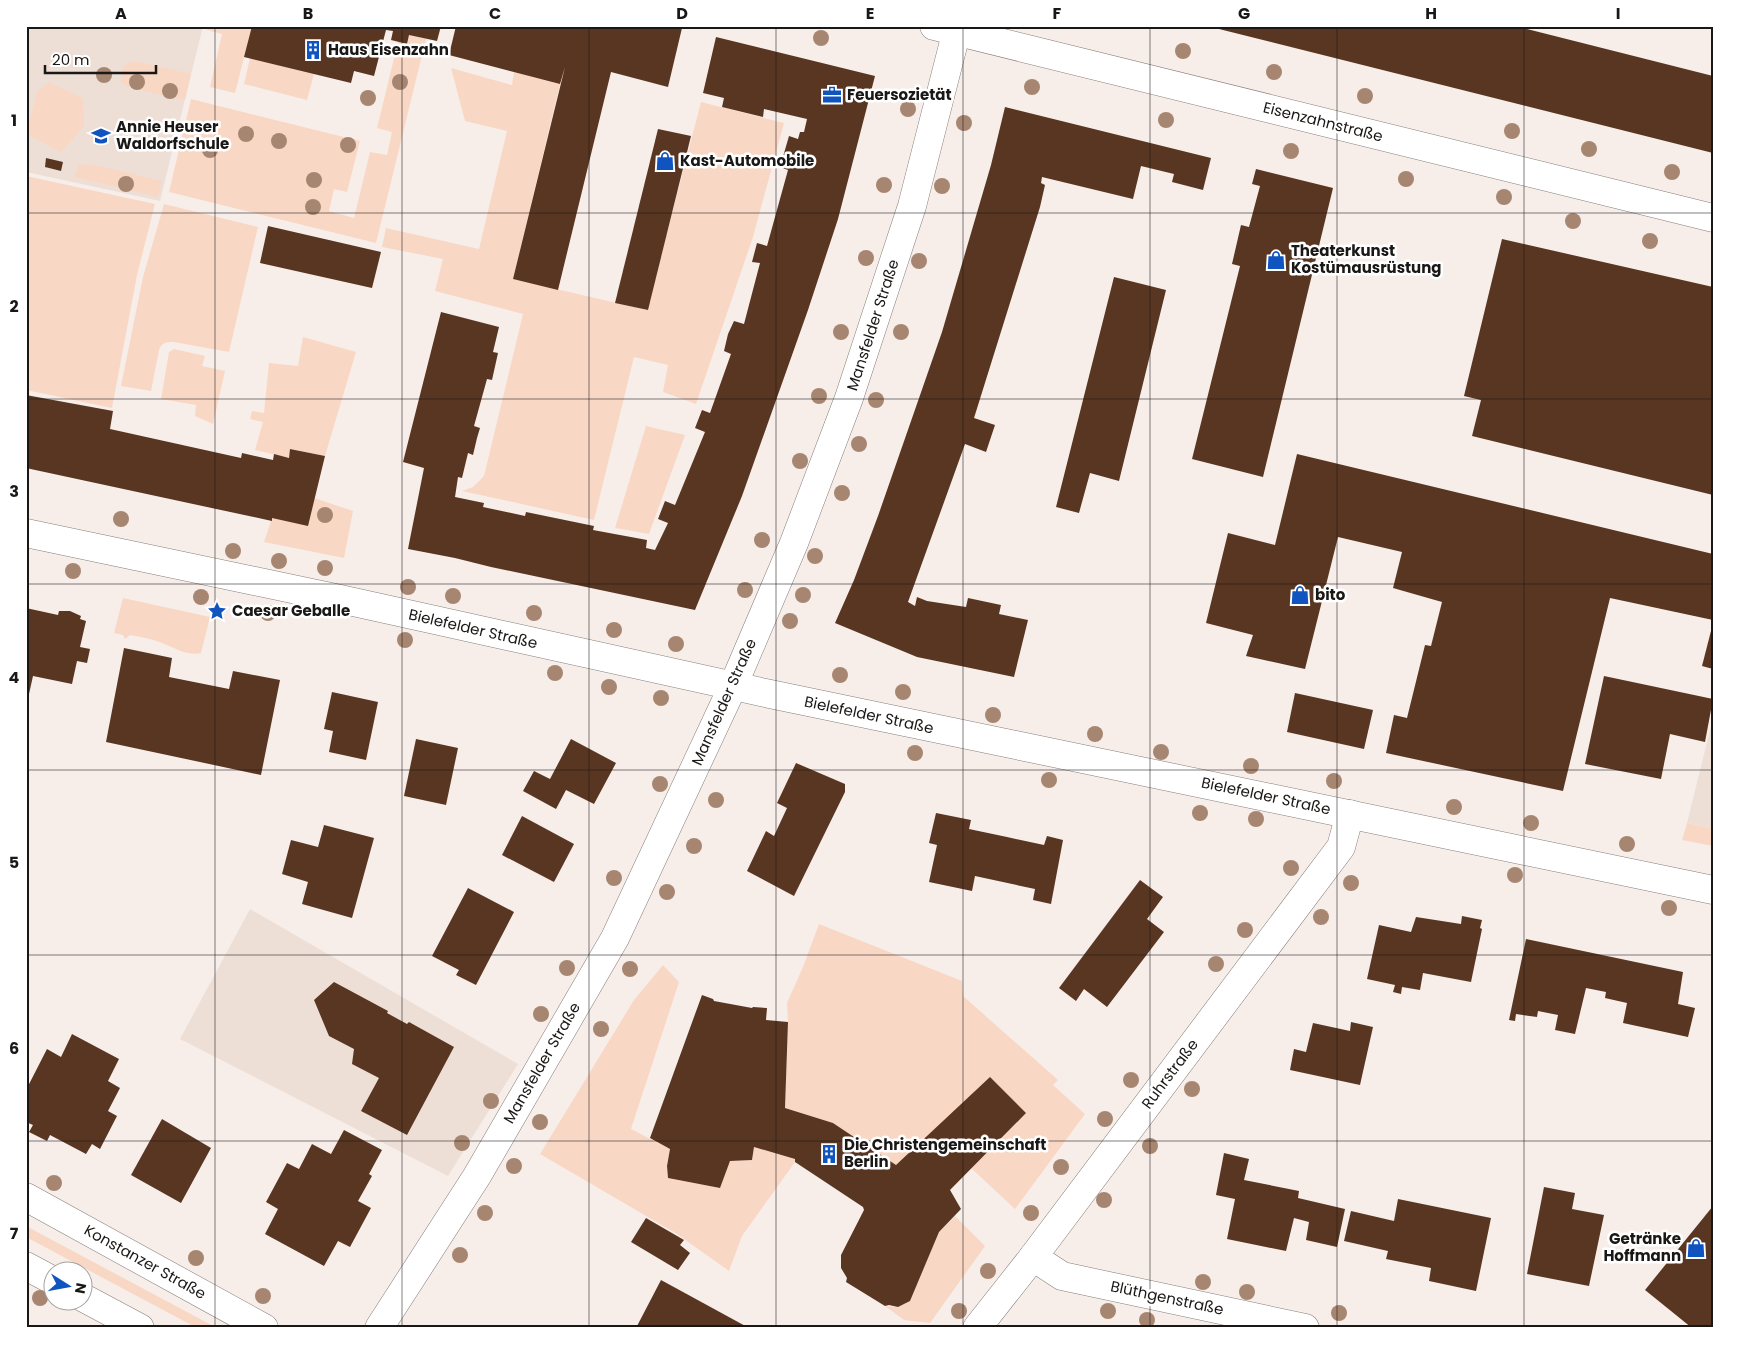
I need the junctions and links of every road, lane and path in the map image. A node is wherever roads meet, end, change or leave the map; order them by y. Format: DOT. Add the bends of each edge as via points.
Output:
graph roads {
  1 [pos="950,28"];
  2 [pos="1713,218"];
  3 [pos="26,534"];
  4 [pos="733,686"];
  5 [pos="1350,814"];
  6 [pos="1713,890"];
  7 [pos="26,1196"];
  8 [pos="1033,1257"];
  9 [pos="26,1266"];
  10 [pos="42,1275"];
  11 [pos="92,1302"];
  12 [pos="140,1328"];
  13 [pos="264,1328"];
  14 [pos="378,1328"];
  15 [pos="977,1328"];
  16 [pos="1305,1328"];
  1 -- 2 [label="street, Eisenzahnstraße"];
  1 -- 4 [label="street, Mansfelder Straße" via="912,206 849,398 794,543"];
  3 -- 4 [label="street, Bielefelder Straße"];
  4 -- 5 [label="street, Bielefelder Straße"];
  4 -- 14 [label="street, Mansfelder Straße" via="615,938 477,1176"];
  5 -- 6 [label="street, Bielefelder Straße"];
  5 -- 8 [label="street, Ruhrstraße" via="1341,847"];
  7 -- 13 [label="street, Konstanzer Straße"];
  8 -- 15 [label="street, Ruhrstraße"];
  8 -- 16 [label="street, Blüthgenstraße" via="1062,1276"];
  9 -- 10 [label="street"];
  11 -- 12 [label="street"];
}
